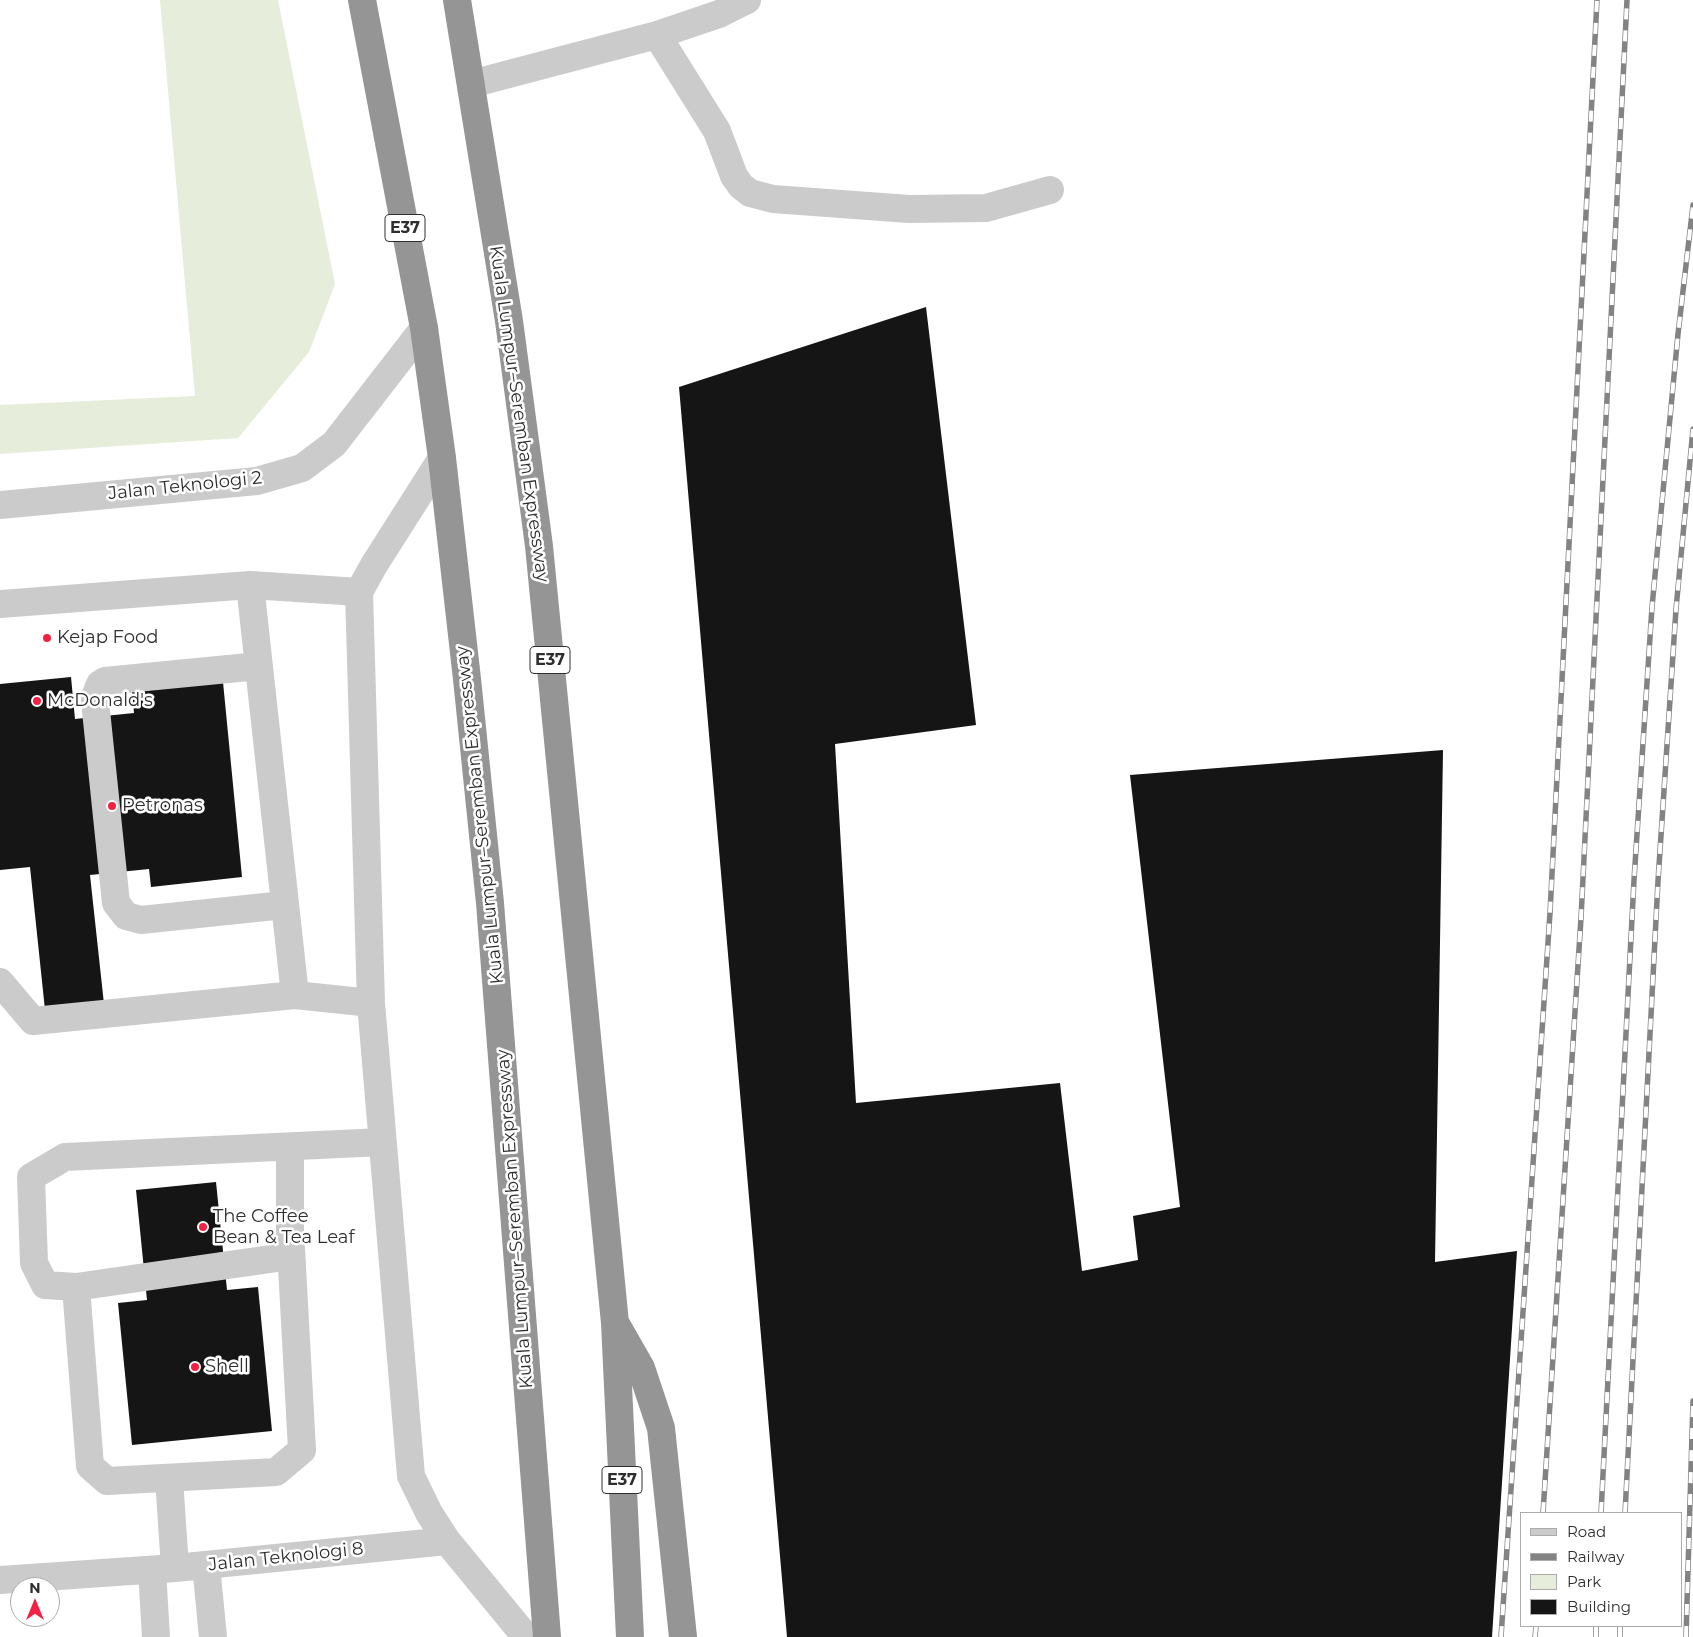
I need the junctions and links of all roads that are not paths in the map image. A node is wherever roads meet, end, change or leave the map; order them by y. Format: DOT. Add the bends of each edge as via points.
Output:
graph roads {
  1 [pos="362,0"];
  2 [pos="457,0"];
  3 [pos="747,0"];
  4 [pos="657,35"];
  5 [pos="471,84"];
  6 [pos="1050,190"];
  7 [pos="424,328"];
  8 [pos="442,458"];
  9 [pos="0,505"];
  10 [pos="250,586"];
  11 [pos="359,592"];
  12 [pos="0,604"];
  13 [pos="259,666"];
  14 [pos="284,905"];
  15 [pos="0,982"];
  16 [pos="295,995"];
  17 [pos="371,1003"];
  18 [pos="382,1142"];
  19 [pos="290,1147"];
  20 [pos="291,1256"];
  21 [pos="76,1287"];
  22 [pos="615,1323"];
  23 [pos="168,1478"];
  24 [pos="447,1541"];
  25 [pos="206,1565"];
  26 [pos="164,1569"];
  27 [pos="0,1580"];
  28 [pos="156,1637"];
  29 [pos="213,1637"];
  30 [pos="526,1637"];
  31 [pos="547,1637"];
  32 [pos="630,1637"];
  33 [pos="683,1637"];
  1 -- 7 [label="highway, Kuala Lumpur–Seremban Expressway / E37"];
  2 -- 5 [label="highway, Kuala Lumpur–Seremban Expressway / E37"];
  3 -- 4 [label="street" via="719,14"];
  4 -- 5 [label="street"];
  4 -- 6 [label="street" via="717,131 734,176 750,193 773,199 909,209 986,208"];
  5 -- 22 [label="highway, Kuala Lumpur–Seremban Expressway / E37" via="509,321 539,546"];
  7 -- 8 [label="highway, Kuala Lumpur–Seremban Expressway / E37"];
  7 -- 9 [label="street, Jalan Teknologi 2" via="334,444 302,468 257,481"];
  8 -- 11 [label="street"];
  8 -- 31 [label="highway, Kuala Lumpur–Seremban Expressway / E37" via="490,903"];
  10 -- 11 [label="street"];
  10 -- 12 [label="street"];
  10 -- 13 [label="street"];
  11 -- 17 [label="street"];
  13 -- 14 [label="street"];
  13 -- 14 [label="street" via="100,684 95,700 116,903 126,916 141,920"];
  14 -- 16 [label="street"];
  15 -- 16 [label="street" via="33,1022"];
  16 -- 17 [label="street"];
  17 -- 18 [label="street"];
  18 -- 19 [label="street"];
  18 -- 24 [label="street" via="411,1476"];
  19 -- 20 [label="street"];
  19 -- 21 [label="street" via="65,1157 31,1178 34,1263 44,1285"];
  20 -- 21 [label="street"];
  20 -- 23 [label="street" via="302,1450 276,1472"];
  21 -- 23 [label="street" via="90,1466 106,1481"];
  22 -- 32 [label="highway, Kuala Lumpur–Seremban Expressway / E37"];
  22 -- 33 [label="highway" via="641,1368 661,1428"];
  23 -- 26 [label="street"];
  24 -- 25 [label="street, Jalan Teknologi 8"];
  24 -- 30 [label="street"];
  25 -- 26 [label="street, Jalan Teknologi 8"];
  25 -- 29 [label="street"];
  26 -- 27 [label="street, Jalan Teknologi 8"];
  26 -- 28 [label="street"];
}
